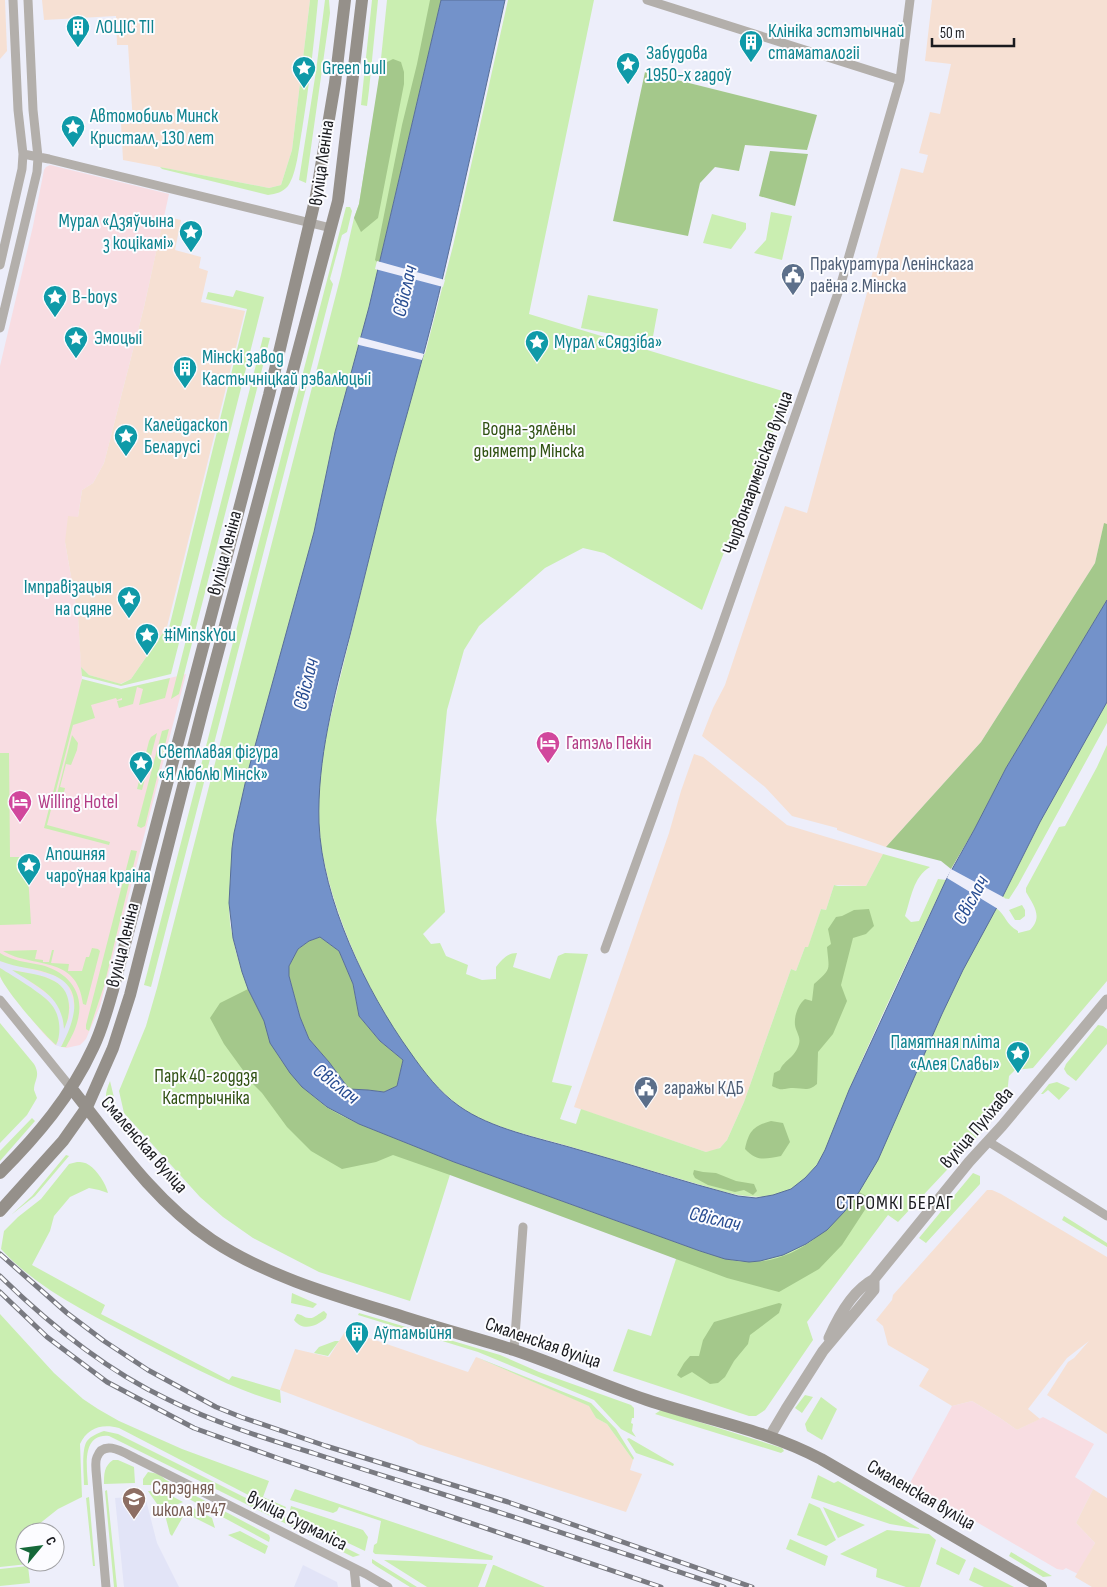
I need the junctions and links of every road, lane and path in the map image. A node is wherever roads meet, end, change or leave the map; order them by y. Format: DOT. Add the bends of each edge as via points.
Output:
graph roads {
  1 [pos="13,0"];
  2 [pos="28,0"];
  3 [pos="345,0"];
  4 [pos="362,0"];
  5 [pos="647,0"];
  6 [pos="910,0"];
  7 [pos="900,80"];
  8 [pos="23,154"];
  9 [pos="38,157"];
  10 [pos="309,224"];
  11 [pos="330,228"];
  12 [pos="0,266"];
  13 [pos="0,328"];
  14 [pos="605,949"];
  15 [pos="0,1000"];
  16 [pos="1107,1000"];
  17 [pos="72,1089"];
  18 [pos="87,1107"];
  19 [pos="989,1142"];
  20 [pos="0,1173"];
  21 [pos="0,1211"];
  22 [pos="1107,1216"];
  23 [pos="523,1227"];
  24 [pos="514,1350"];
  25 [pos="770,1436"];
  26 [pos="354,1568"];
  27 [pos="106,1587"];
  28 [pos="356,1587"];
  29 [pos="388,1587"];
  30 [pos="1041,1587"];
  1 -- 8 [label="street"];
  2 -- 9 [label="street"];
  3 -- 10 [label="main road, вуліца Леніна" via="333,92"];
  4 -- 11 [label="main road, вуліца Леніна" via="338,201"];
  5 -- 7 [label="street"];
  6 -- 7 [label="street, Чырвонаармейская вуліца"];
  7 -- 14 [label="street, Чырвонаармейская вуліца" via="822,341"];
  8 -- 9 [label="street"];
  8 -- 12 [label="street"];
  9 -- 10 [label="street"];
  9 -- 13 [label="street"];
  10 -- 11 [label="street"];
  10 -- 17 [label="main road, вуліца Леніна" via="269,395 113,990 94,1047"];
  11 -- 18 [label="main road, вуліца Леніна" via="130,995"];
  15 -- 17 [label="street"];
  16 -- 19 [label="street, вуліца Пуліхава"];
  17 -- 18 [label="main road, Смаленская вуліца"];
  17 -- 20 [label="main road, вуліца Леніна"];
  18 -- 21 [label="main road, вуліца Леніна" via="63,1142"];
  18 -- 24 [label="main road, Смаленская вуліца" via="140,1174 182,1216 212,1240 273,1272 314,1288"];
  19 -- 22 [label="street"];
  19 -- 25 [label="street, вуліца Пуліхава" via="969,1162 874,1285 865,1284 850,1302"];
  23 -- 24 [label="street"];
  24 -- 25 [label="main road, Смаленская вуліца" via="648,1400"];
  25 -- 30 [label="main road, Смаленская вуліца" via="822,1459"];
  26 -- 27 [label="street, вуліца Судмаліса" via="137,1459 105,1448 97,1457 96,1470"];
  26 -- 28 [label="street"];
  26 -- 29 [label="street, вуліца Судмаліса"];
}
